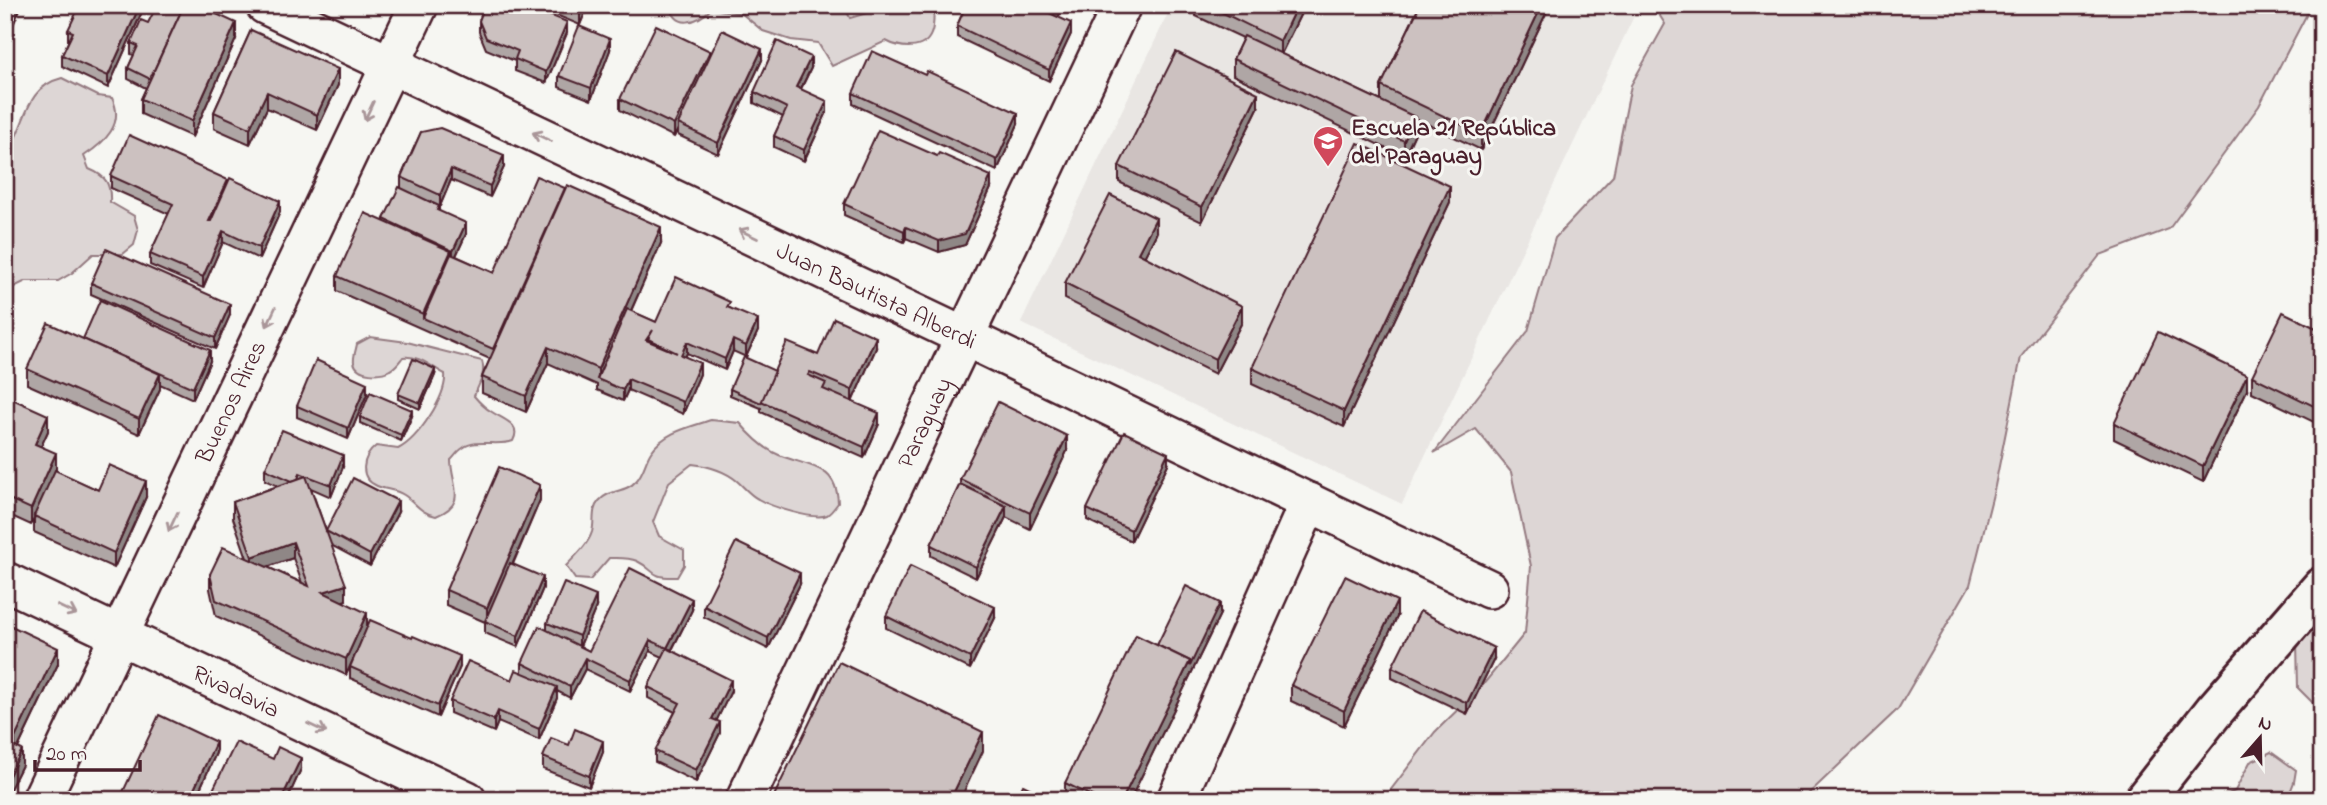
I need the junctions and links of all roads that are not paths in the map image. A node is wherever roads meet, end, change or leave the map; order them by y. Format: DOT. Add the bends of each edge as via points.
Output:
graph roads {
  1 [pos="265,5"];
  2 [pos="419,5"];
  3 [pos="1122,5"];
  4 [pos="391,65"];
  5 [pos="965,337"];
  6 [pos="1309,502"];
  7 [pos="5,581"];
  8 [pos="2322,587"];
  9 [pos="1489,589"];
  10 [pos="120,635"];
  11 [pos="41,800"];
  12 [pos="467,800"];
  13 [pos="745,800"];
  14 [pos="1176,800"];
  15 [pos="2144,800"];
  1 -- 4 [label="street, Juan Bautista Alberdi"];
  2 -- 4 [label="street, Buenos Aires"];
  3 -- 5 [label="street, Paraguay"];
  5 -- 4 [label="street, Juan Bautista Alberdi, one-way"];
  4 -- 10 [label="street, Buenos Aires, one-way"];
  5 -- 6 [label="street, Juan Bautista Alberdi"];
  5 -- 13 [label="street, Paraguay"];
  6 -- 9 [label="street, Juan Bautista Alberdi"];
  6 -- 14 [label="street"];
  7 -- 10 [label="street, Rivadavia, one-way"];
  8 -- 15 [label="street"];
  10 -- 11 [label="street, Buenos Aires"];
  10 -- 12 [label="street, Rivadavia, one-way"];
}
